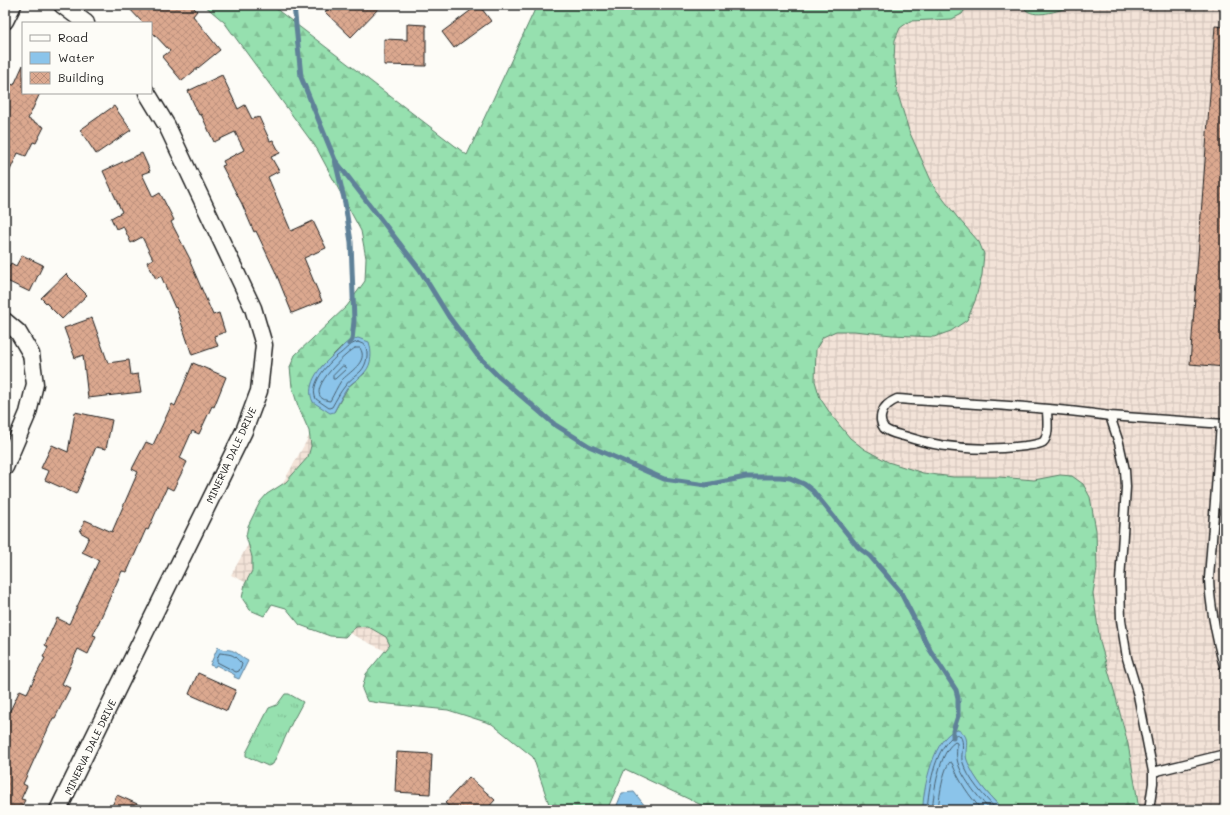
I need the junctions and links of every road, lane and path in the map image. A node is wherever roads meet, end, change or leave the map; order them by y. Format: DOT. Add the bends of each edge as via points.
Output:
graph roads {
  1 [pos="13,5"];
  2 [pos="62,5"];
  3 [pos="5,21"];
  4 [pos="85,22"];
  5 [pos="148,94"];
  6 [pos="5,321"];
  7 [pos="1047,409"];
  8 [pos="1110,416"];
  9 [pos="1223,424"];
  10 [pos="5,467"];
  11 [pos="1225,670"];
  12 [pos="1225,754"];
  13 [pos="1153,772"];
  14 [pos="58,810"];
  15 [pos="1150,810"];
  1 -- 3 [label="street"];
  2 -- 4 [label="street"];
  5 -- 14 [label="street, MINERVA DALE DRIVE" via="168,126 253,308 264,345 259,391 244,431"];
  6 -- 10 [label="street" via="18,332 31,354 36,384 28,413"];
  7 -- 7 [label="lane" via="897,400 885,407 881,421 889,432 930,443 979,448 1012,447 1043,442 1047,435"];
  7 -- 8 [label="lane"];
  8 -- 9 [label="lane"];
  8 -- 13 [label="lane" via="1119,443 1126,487 1120,581 1121,620"];
  9 -- 11 [label="lane" via="1209,578 1210,601"];
  12 -- 13 [label="lane"];
  13 -- 15 [label="lane"];
}
